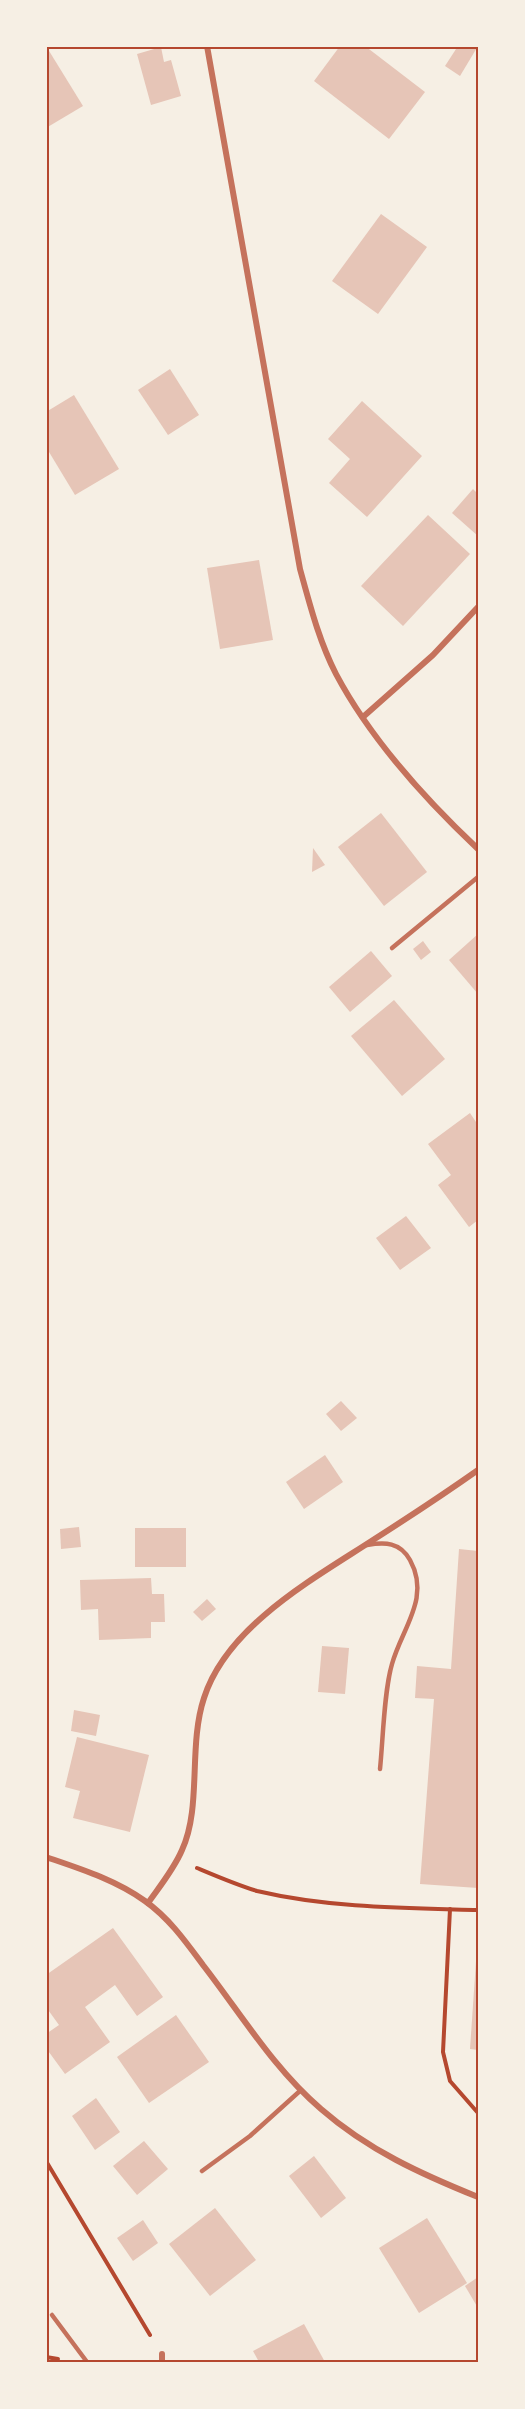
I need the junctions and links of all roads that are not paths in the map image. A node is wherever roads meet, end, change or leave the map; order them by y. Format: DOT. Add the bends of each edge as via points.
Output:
graph roads {
  1 [pos="207,46"];
  2 [pos="478,607"];
  3 [pos="363,717"];
  4 [pos="478,849"];
  5 [pos="478,877"];
  6 [pos="392,948"];
  7 [pos="478,1470"];
  8 [pos="365,1546"];
  9 [pos="380,1769"];
  10 [pos="46,1857"];
  11 [pos="148,1903"];
  12 [pos="301,2090"];
  13 [pos="202,2171"];
  14 [pos="478,2197"];
  15 [pos="52,2315"];
  16 [pos="162,2355"];
  17 [pos="87,2362"];
  18 [pos="162,2362"];
  1 -- 3 [label="street" via="300,570 315,623 336,674"];
  2 -- 3 [label="street" via="434,655"];
  3 -- 4 [label="street" via="413,782"];
  5 -- 6 [label="lane"];
  7 -- 8 [label="street"];
  8 -- 9 [label="lane" via="384,1542 405,1551 418,1587 409,1626 391,1665"];
  8 -- 11 [label="street" via="265,1615 213,1673 195,1737 189,1826 183,1849"];
  10 -- 11 [label="street" via="124,1887"];
  11 -- 12 [label="street" via="179,1933"];
  12 -- 13 [label="lane" via="256,2131"];
  12 -- 14 [label="street" via="376,2151"];
  15 -- 17 [label="lane"];
  16 -- 18 [label="street"];
}
